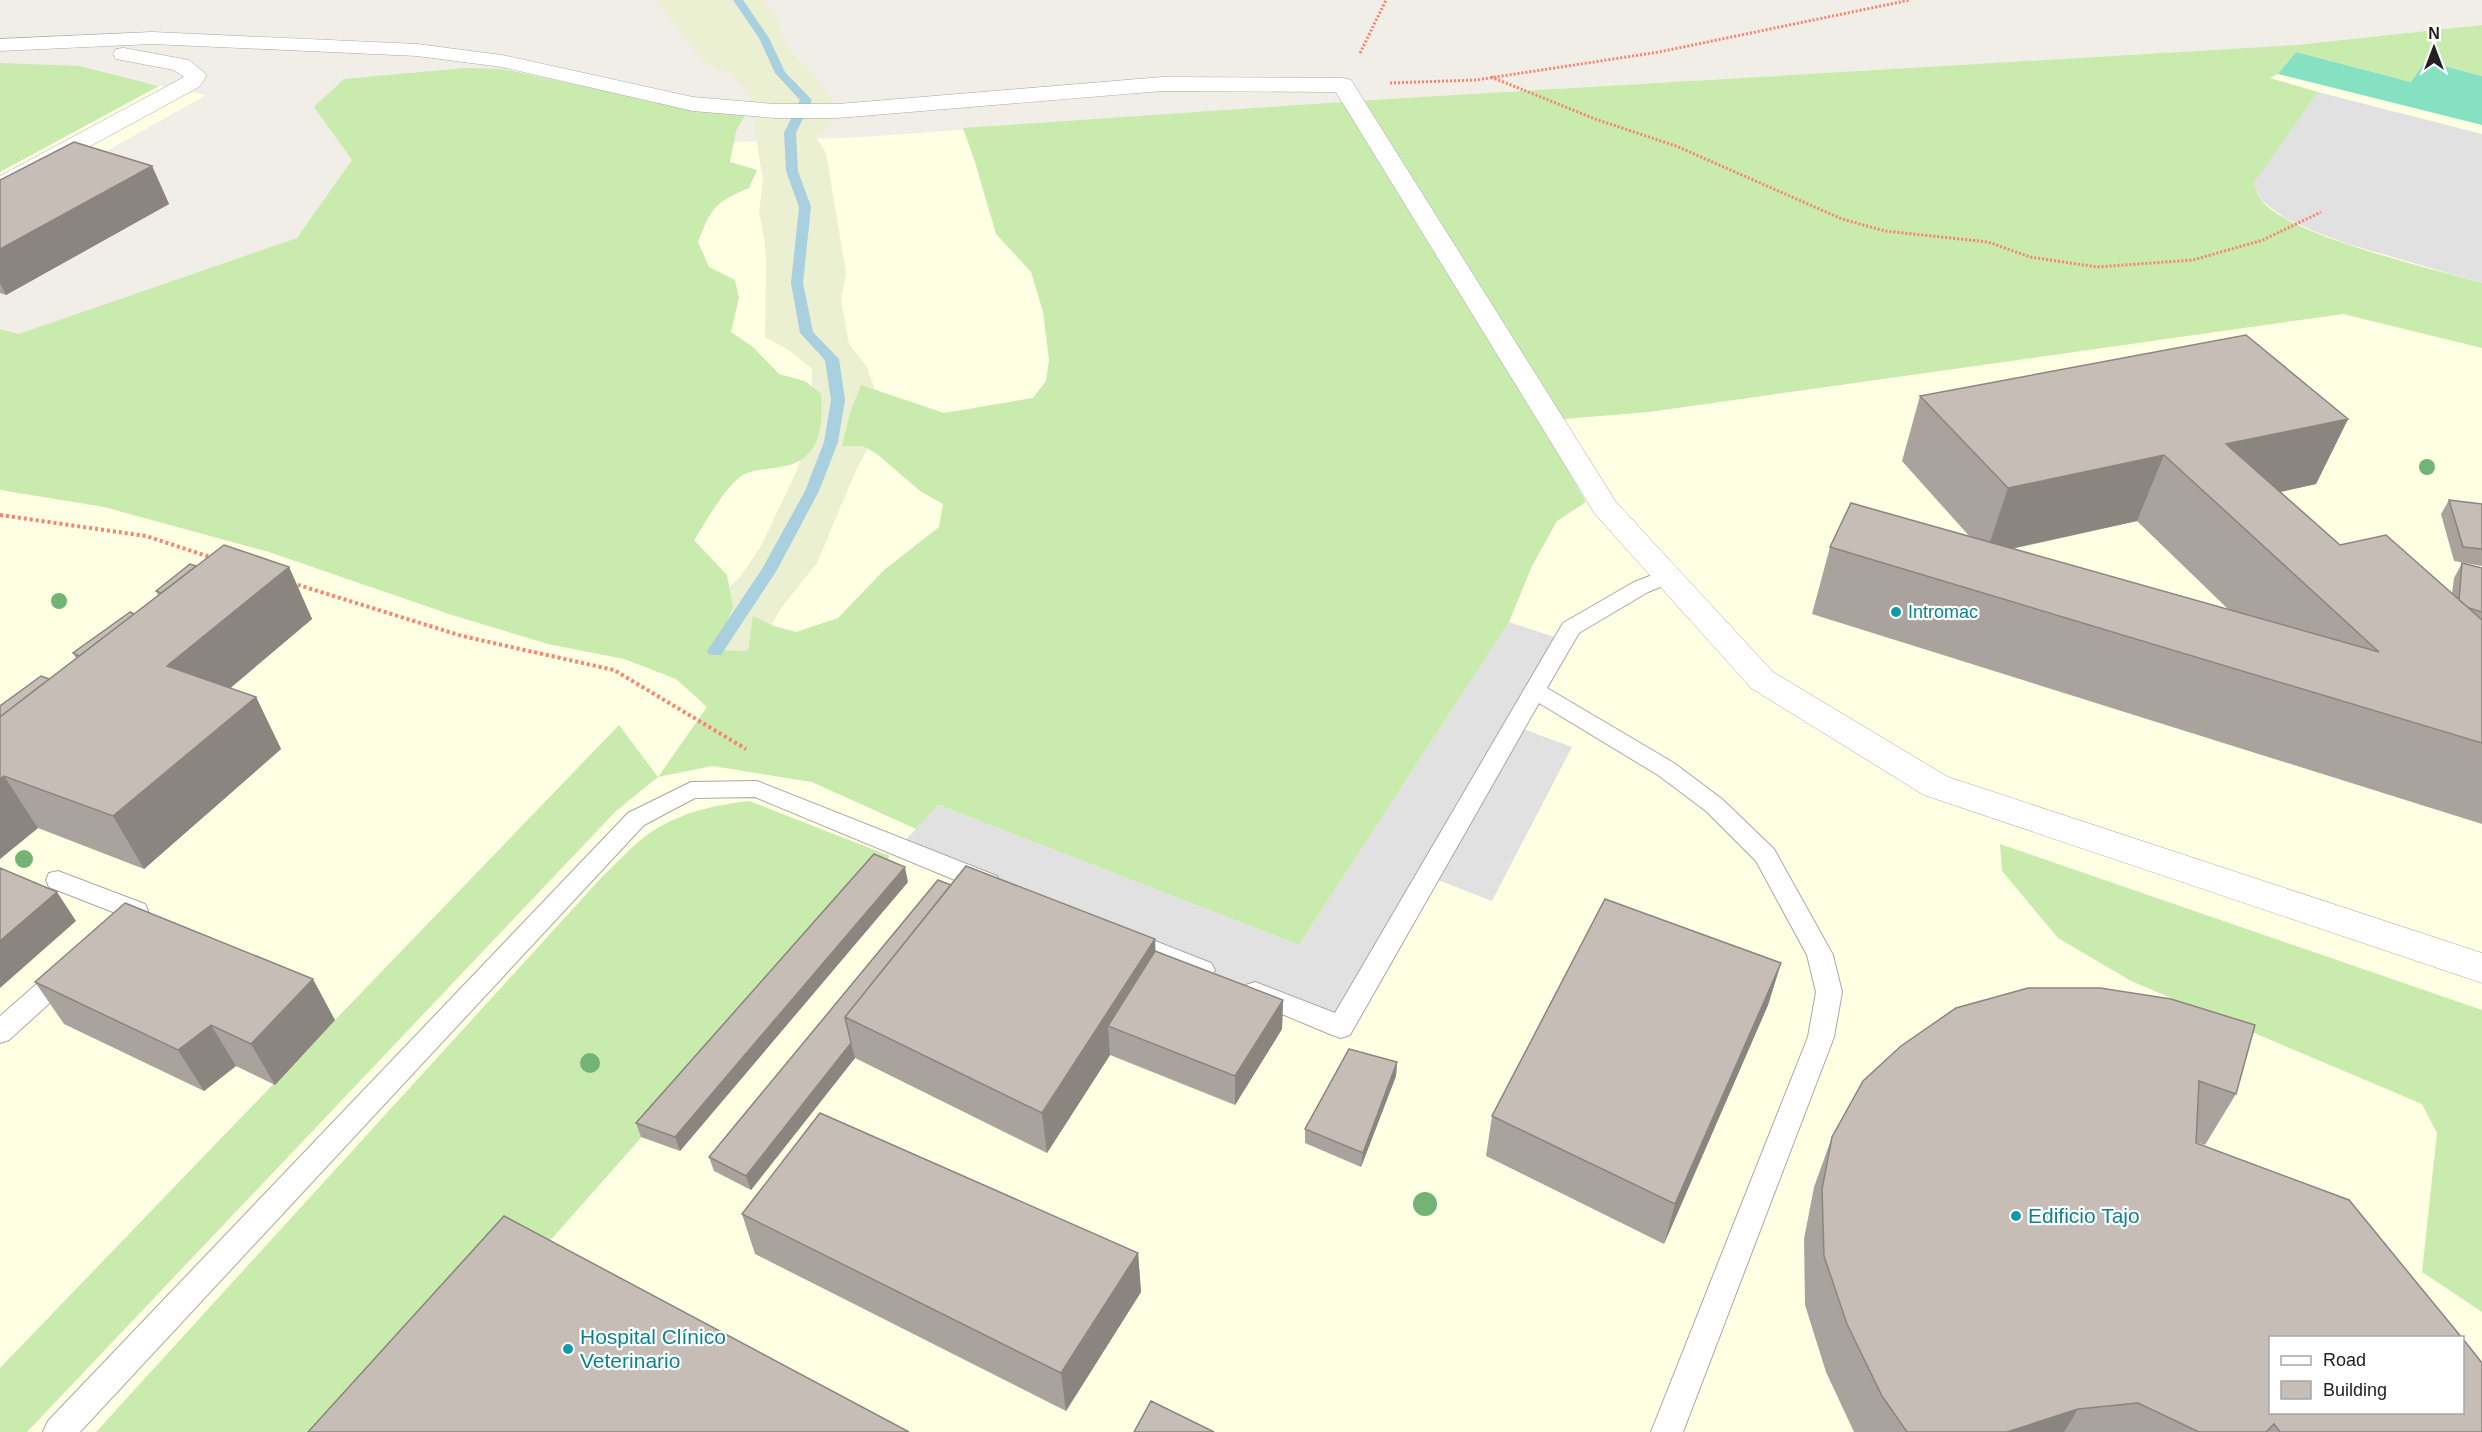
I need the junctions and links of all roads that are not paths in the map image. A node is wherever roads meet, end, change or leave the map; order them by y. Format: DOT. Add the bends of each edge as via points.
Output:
graph roads {
  1 [pos="9,45"];
  2 [pos="0,186"];
  3 [pos="1668,576"];
  4 [pos="1535,691"];
  5 [pos="58,880"];
  6 [pos="1010,892"];
  7 [pos="1109,932"];
  8 [pos="111,934"];
  9 [pos="85,957"];
  10 [pos="2482,968"];
  11 [pos="0,1032"];
  12 [pos="59,1432"];
  13 [pos="1667,1432"];
  1 -- 2 [label="street" via="153,58 181,65 196,75 191,82"];
  1 -- 3 [label="street" via="152,38 417,50 502,61 693,104 775,111 827,111 1162,84 1343,85 1605,508"];
  3 -- 4 [label="lane" via="1641,587 1571,628"];
  3 -- 10 [label="street" via="1762,680 1936,786"];
  4 -- 7 [label="lane" via="1341,1027"];
  4 -- 13 [label="lane" via="1666,769 1714,805 1765,855 1820,955 1829,992 1821,1037"];
  5 -- 8 [label="lane" via="136,912"];
  6 -- 12 [label="lane" via="757,789 691,790 636,819"];
  9 -- 11 [label="lane"];
}
